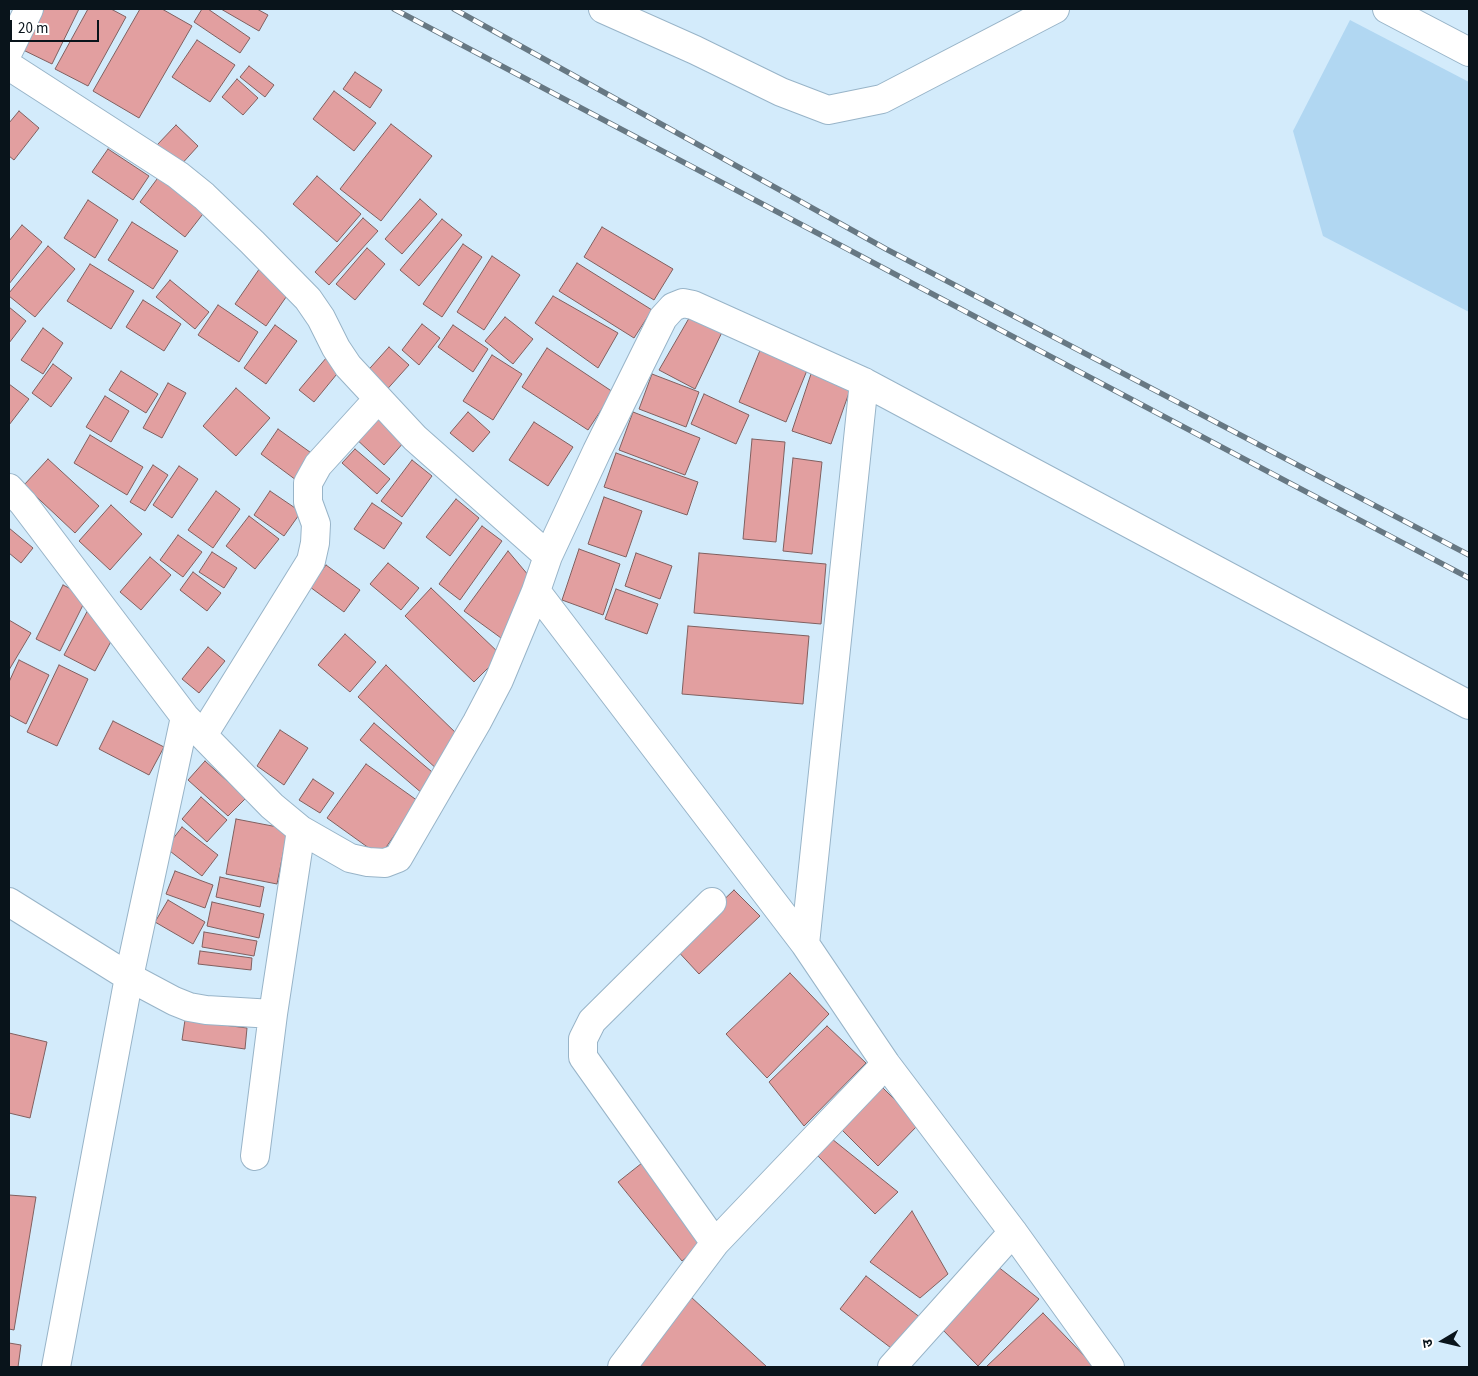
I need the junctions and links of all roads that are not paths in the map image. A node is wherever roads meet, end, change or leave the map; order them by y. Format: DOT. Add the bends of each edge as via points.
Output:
graph roads {
  1 [pos="29,9"];
  2 [pos="603,9"];
  3 [pos="1055,9"];
  4 [pos="1387,9"];
  5 [pos="9,50"];
  6 [pos="1469,52"];
  7 [pos="9,66"];
  8 [pos="864,382"];
  9 [pos="378,399"];
  10 [pos="9,488"];
  11 [pos="548,556"];
  12 [pos="536,591"];
  13 [pos="1469,705"];
  14 [pos="194,726"];
  15 [pos="301,830"];
  16 [pos="9,902"];
  17 [pos="712,902"];
  18 [pos="805,944"];
  19 [pos="129,977"];
  20 [pos="273,1014"];
  21 [pos="886,1064"];
  22 [pos="255,1156"];
  23 [pos="1013,1232"];
  24 [pos="715,1243"];
  25 [pos="56,1367"];
  26 [pos="622,1367"];
  27 [pos="892,1367"];
  28 [pos="1110,1367"];
  1 -- 5 [label="street"];
  2 -- 3 [label="street" via="781,92 828,110 882,99"];
  4 -- 6 [label="street"];
  7 -- 9 [label="street" via="178,175 204,196 308,299 348,366"];
  8 -- 11 [label="street" via="693,305 683,303 673,307 663,318"];
  8 -- 13 [label="street"];
  8 -- 18 [label="street"];
  9 -- 11 [label="street" via="414,438"];
  9 -- 14 [label="street" via="318,465 308,483 308,502 316,524 316,543 311,561"];
  10 -- 14 [label="street"];
  11 -- 12 [label="street"];
  12 -- 15 [label="street" via="499,680 398,858 385,863 350,858"];
  12 -- 18 [label="street"];
  14 -- 15 [label="street" via="272,806"];
  14 -- 19 [label="street"];
  15 -- 20 [label="street"];
  16 -- 19 [label="street"];
  17 -- 24 [label="street" via="592,1021 583,1038 583,1057"];
  18 -- 21 [label="street"];
  19 -- 20 [label="street" via="189,1007"];
  19 -- 25 [label="street"];
  20 -- 22 [label="street"];
  21 -- 23 [label="street"];
  21 -- 24 [label="street"];
  23 -- 27 [label="street"];
  23 -- 28 [label="street"];
  24 -- 26 [label="street"];
}
